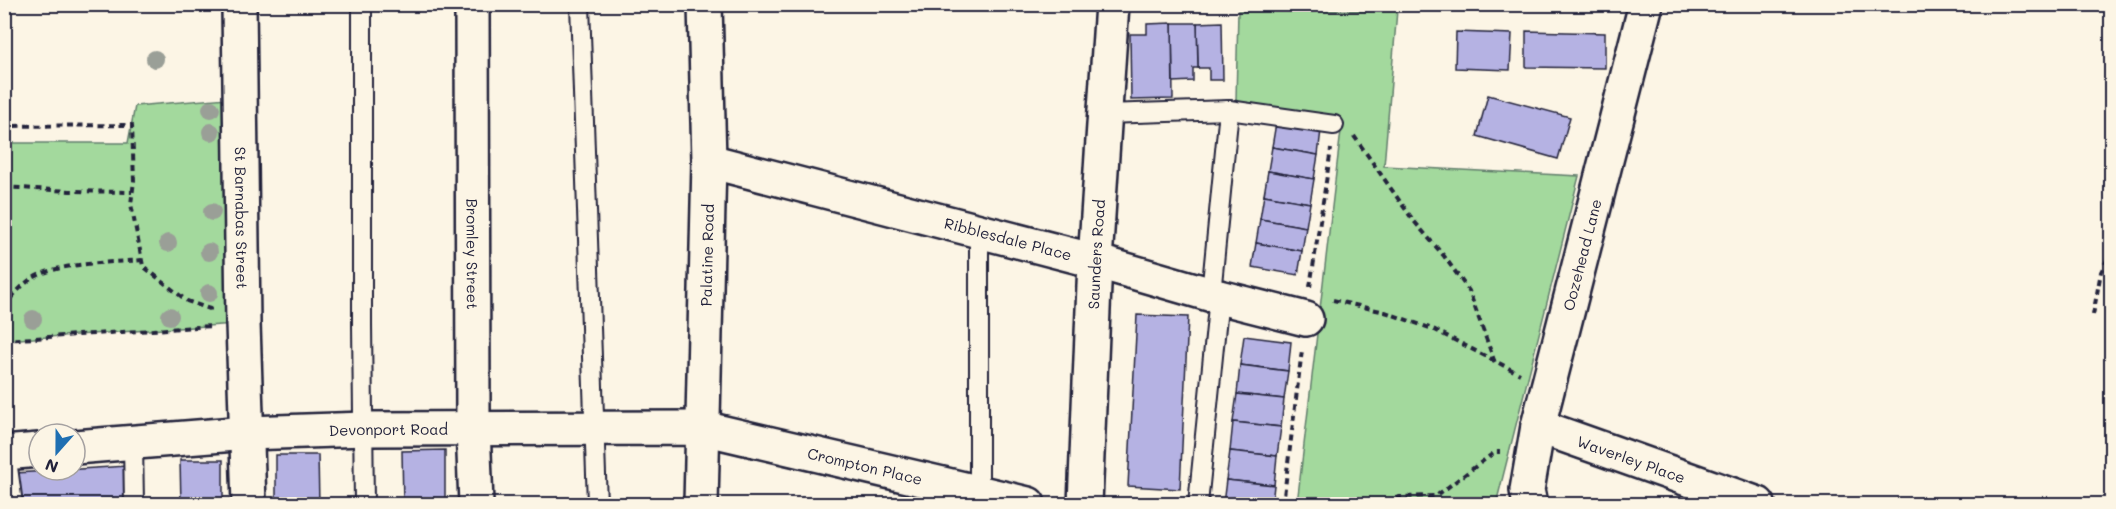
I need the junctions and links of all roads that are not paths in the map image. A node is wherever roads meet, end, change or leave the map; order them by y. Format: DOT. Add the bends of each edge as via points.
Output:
graph roads {
  1 [pos="239,4"];
  2 [pos="362,4"];
  3 [pos="472,4"];
  4 [pos="580,4"];
  5 [pos="705,4"];
  6 [pos="1112,4"];
  7 [pos="1646,4"];
  8 [pos="1229,110"];
  9 [pos="1105,114"];
  10 [pos="1334,125"];
  11 [pos="709,161"];
  12 [pos="979,231"];
  13 [pos="1095,261"];
  14 [pos="1215,296"];
  15 [pos="1316,308"];
  16 [pos="473,427"];
  17 [pos="596,428"];
  18 [pos="703,428"];
  19 [pos="365,429"];
  20 [pos="247,433"];
  21 [pos="1536,438"];
  22 [pos="133,442"];
  23 [pos="87,446"];
  24 [pos="27,451"];
  25 [pos="5,453"];
  26 [pos="979,493"];
  27 [pos="13,504"];
  28 [pos="134,504"];
  29 [pos="249,504"];
  30 [pos="364,504"];
  31 [pos="476,504"];
  32 [pos="597,504"];
  33 [pos="701,504"];
  34 [pos="1028,504"];
  35 [pos="1085,504"];
  36 [pos="1198,504"];
  37 [pos="1530,504"];
  38 [pos="1758,504"];
  1 -- 20 [label="street, St Barnabas Street"];
  2 -- 19 [label="lane"];
  3 -- 16 [label="street, Bromley Street"];
  4 -- 17 [label="lane"];
  5 -- 11 [label="street, Palatine Road"];
  6 -- 9 [label="street, Saunders Road"];
  7 -- 21 [label="street, Oozehead Lane"];
  8 -- 9 [label="lane"];
  8 -- 10 [label="lane"];
  8 -- 14 [label="lane"];
  9 -- 13 [label="street, Saunders Road"];
  11 -- 12 [label="street, Ribblesdale Place"];
  11 -- 18 [label="street, Palatine Road"];
  12 -- 13 [label="street, Ribblesdale Place"];
  12 -- 26 [label="lane"];
  13 -- 14 [label="street, Ribblesdale Place"];
  13 -- 35 [label="street, Saunders Road"];
  14 -- 15 [label="street, Ribblesdale Place"];
  14 -- 36 [label="lane"];
  16 -- 17 [label="street, Devonport Road"];
  16 -- 19 [label="street, Devonport Road"];
  16 -- 31 [label="street, Bromley Street"];
  17 -- 18 [label="street, Devonport Road"];
  17 -- 32 [label="lane"];
  18 -- 26 [label="street, Crompton Place"];
  18 -- 33 [label="street, Palatine Road"];
  19 -- 20 [label="street, Devonport Road"];
  19 -- 30 [label="lane"];
  20 -- 22 [label="street, Devonport Road"];
  20 -- 29 [label="street, St Barnabas Street"];
  21 -- 37 [label="street, Oozehead Lane" via="1527,490"];
  21 -- 38 [label="street, Waverley Place"];
  22 -- 23 [label="street, Devonport Road"];
  22 -- 28 [label="lane"];
  24 -- 25 [label="street"];
  25 -- 27 [label="lane"];
  26 -- 34 [label="street, Crompton Place"];
}
